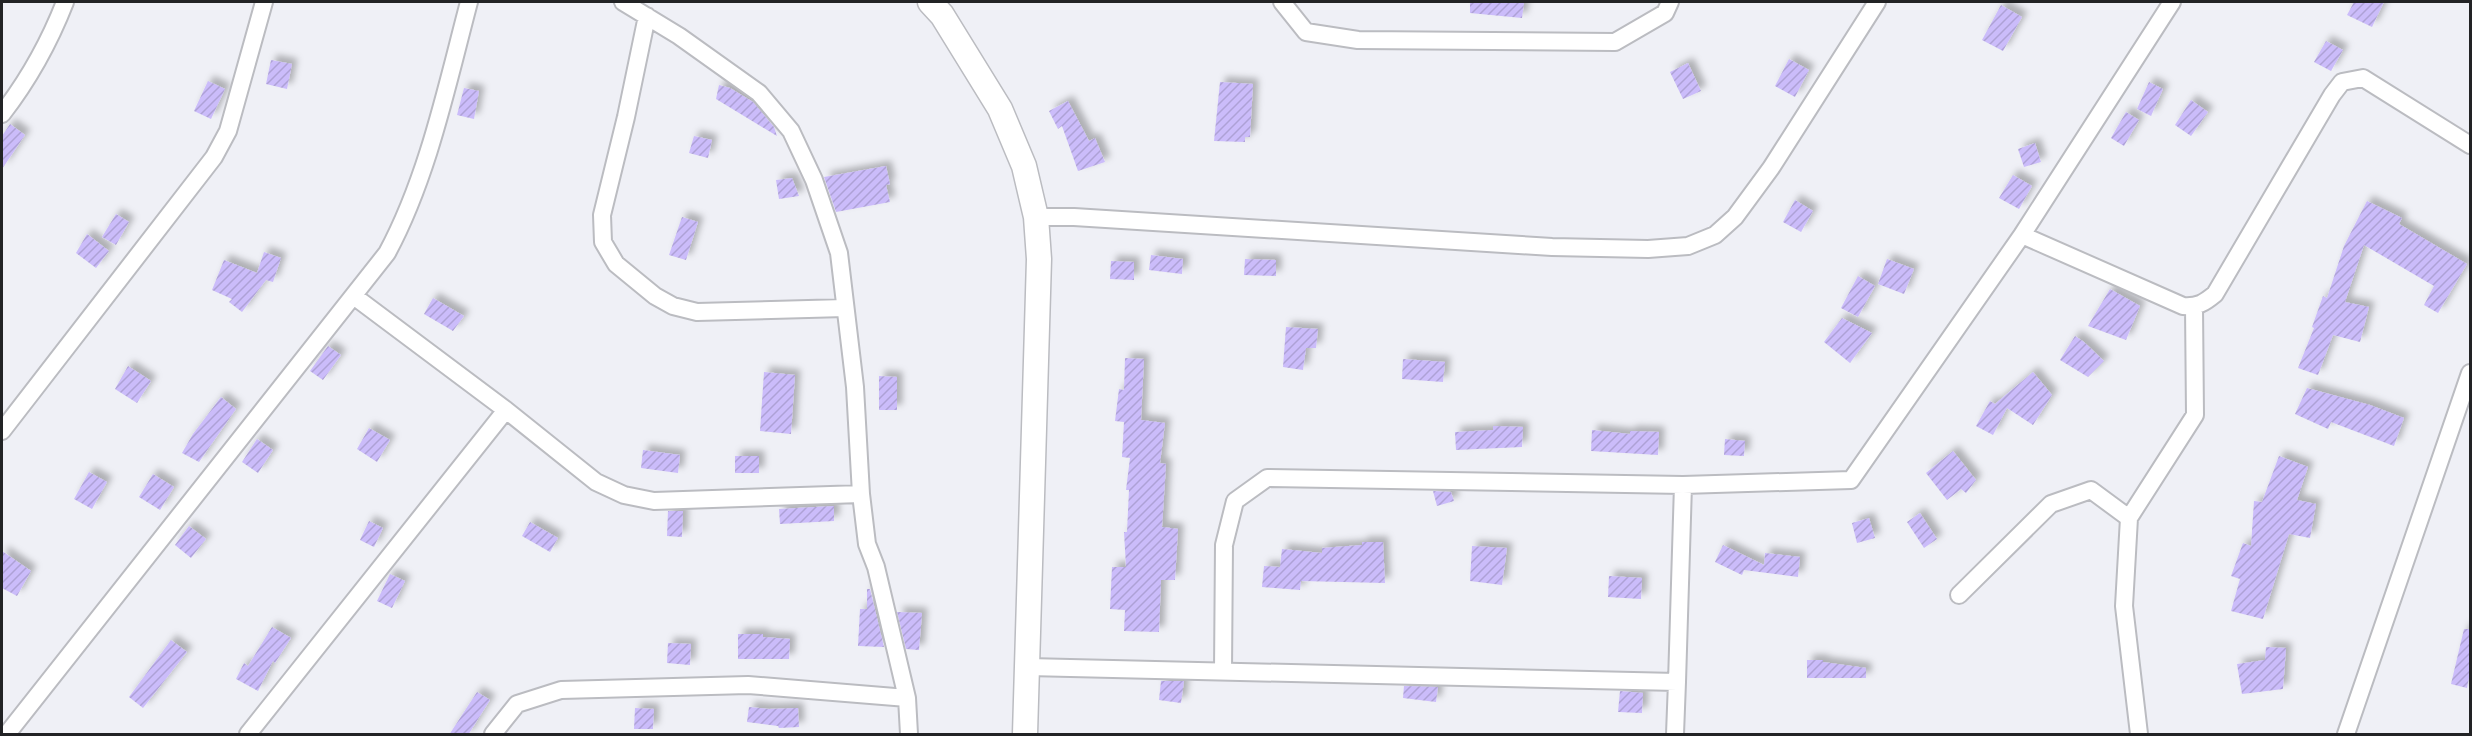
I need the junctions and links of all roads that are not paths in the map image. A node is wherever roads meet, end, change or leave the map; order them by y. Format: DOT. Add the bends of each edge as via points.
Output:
graph roads {
  1 [pos="65,2"];
  2 [pos="264,2"];
  3 [pos="469,2"];
  4 [pos="623,2"];
  5 [pos="930,2"];
  6 [pos="1282,2"];
  7 [pos="1670,2"];
  8 [pos="1877,2"];
  9 [pos="2172,2"];
  10 [pos="647,16"];
  11 [pos="2,114"];
  12 [pos="2470,145"];
  13 [pos="1036,217"];
  14 [pos="2022,235"];
  15 [pos="355,297"];
  16 [pos="2194,307"];
  17 [pos="845,308"];
  18 [pos="2470,373"];
  19 [pos="506,410"];
  20 [pos="2,431"];
  21 [pos="1683,486"];
  22 [pos="861,494"];
  23 [pos="2129,518"];
  24 [pos="1959,595"];
  25 [pos="1028,667"];
  26 [pos="1223,670"];
  27 [pos="1677,682"];
  28 [pos="907,698"];
  29 [pos="7,735"];
  30 [pos="248,735"];
  31 [pos="493,735"];
  32 [pos="909,735"];
  33 [pos="1025,735"];
  34 [pos="1675,735"];
  35 [pos="2139,735"];
  36 [pos="2346,735"];
  1 -- 11 [label="street" via="49,41"];
  2 -- 20 [label="street" via="228,131 214,157"];
  3 -- 15 [label="street" via="410,204 387,254"];
  4 -- 10 [label="street"];
  5 -- 13 [label="street" via="1000,109 1024,166"];
  6 -- 7 [label="street" via="1306,32 1358,40 1615,42 1665,13"];
  8 -- 13 [label="street" via="1736,217 1715,235 1688,246 1552,247"];
  9 -- 14 [label="street"];
  10 -- 17 [label="street" via="753,88 791,131 814,180 839,253"];
  10 -- 17 [label="street" via="602,215 603,242 616,264 655,296 697,312"];
  12 -- 16 [label="street" via="2363,78 2342,82 2215,294"];
  13 -- 25 [label="street" via="1039,259"];
  14 -- 16 [label="street" via="2183,306"];
  14 -- 21 [label="street" via="1851,480"];
  15 -- 19 [label="street"];
  15 -- 29 [label="street"];
  16 -- 23 [label="street" via="2195,415"];
  17 -- 22 [label="street" via="855,387"];
  18 -- 36 [label="street"];
  19 -- 22 [label="street" via="596,482 624,495 654,501"];
  19 -- 30 [label="street"];
  21 -- 26 [label="street" via="1267,478 1235,501 1224,545"];
  21 -- 27 [label="street"];
  22 -- 28 [label="street" via="867,544"];
  23 -- 24 [label="street" via="2091,490 2051,504"];
  23 -- 35 [label="street" via="2124,606"];
  25 -- 26 [label="street"];
  25 -- 33 [label="street"];
  26 -- 27 [label="street"];
  27 -- 34 [label="street"];
  28 -- 31 [label="street" via="748,685 561,690 517,704"];
  28 -- 32 [label="street"];
}
